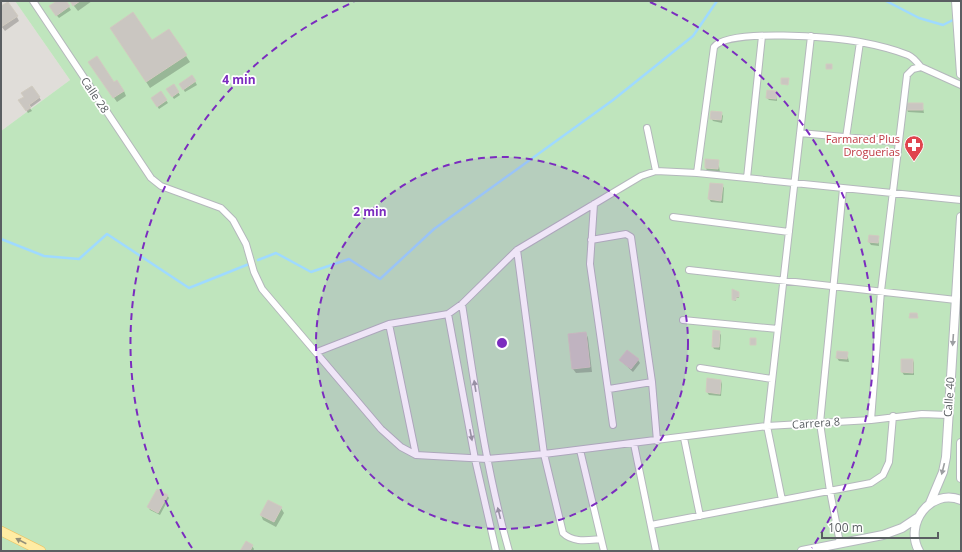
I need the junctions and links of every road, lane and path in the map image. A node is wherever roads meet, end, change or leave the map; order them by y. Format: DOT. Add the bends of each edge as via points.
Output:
graph roads {
  1 [pos="33,1"];
  2 [pos="956,1"];
  3 [pos="762,36"];
  4 [pos="811,36"];
  5 [pos="860,42"];
  6 [pos="921,67"];
  7 [pos="961,74"];
  8 [pos="961,85"];
  9 [pos="647,128"];
  10 [pos="800,133"];
  11 [pos="846,138"];
  12 [pos="899,142"];
  13 [pos="656,171"];
  14 [pos="697,173"];
  15 [pos="748,178"];
  16 [pos="794,184"];
  17 [pos="843,189"];
  18 [pos="893,194"];
  19 [pos="961,200"];
  20 [pos="594,204"];
  21 [pos="673,217"];
  22 [pos="961,217"];
  23 [pos="789,232"];
  24 [pos="591,240"];
  25 [pos="517,250"];
  26 [pos="689,270"];
  27 [pos="783,280"];
  28 [pos="834,286"];
  29 [pos="881,292"];
  30 [pos="956,300"];
  31 [pos="462,304"];
  32 [pos="448,314"];
  33 [pos="683,320"];
  34 [pos="389,324"];
  35 [pos="778,329"];
  36 [pos="317,352"];
  37 [pos="700,368"];
  38 [pos="772,379"];
  39 [pos="652,382"];
  40 [pos="609,389"];
  41 [pos="948,414"];
  42 [pos="893,416"];
  43 [pos="871,420"];
  44 [pos="820,423"];
  45 [pos="613,425"];
  46 [pos="767,426"];
  47 [pos="684,438"];
  48 [pos="657,440"];
  49 [pos="961,443"];
  50 [pos="634,444"];
  51 [pos="580,450"];
  52 [pos="544,454"];
  53 [pos="416,455"];
  54 [pos="475,459"];
  55 [pos="487,459"];
  56 [pos="961,478"];
  57 [pos="830,491"];
  58 [pos="782,500"];
  59 [pos="961,500"];
  60 [pos="930,503"];
  61 [pos="700,516"];
  62 [pos="917,518"];
  63 [pos="651,525"];
  64 [pos="1,531"];
  65 [pos="601,539"];
  66 [pos="840,543"];
  67 [pos="40,551"];
  68 [pos="496,551"];
  69 [pos="509,551"];
  70 [pos="604,551"];
  71 [pos="656,551"];
  72 [pos="802,551"];
  73 [pos="919,551"];
  1 -- 36 [label="street, Calle 28" via="151,178 160,186 221,208 233,220 246,244 254,272 262,288"];
  2 -- 7 [label="main road"];
  3 -- 4 [label="street"];
  3 -- 14 [label="street" via="731,38 717,43 714,47"];
  3 -- 15 [label="street"];
  4 -- 5 [label="street"];
  4 -- 10 [label="street"];
  5 -- 6 [label="street" via="909,55"];
  5 -- 11 [label="street"];
  6 -- 8 [label="street"];
  6 -- 12 [label="street" via="913,69 907,75"];
  9 -- 13 [label="street"];
  10 -- 11 [label="street"];
  10 -- 16 [label="street"];
  11 -- 12 [label="street"];
  12 -- 18 [label="street"];
  13 -- 14 [label="street"];
  13 -- 20 [label="street" via="641,176"];
  14 -- 15 [label="street"];
  15 -- 16 [label="street"];
  16 -- 17 [label="street"];
  16 -- 23 [label="street"];
  17 -- 18 [label="street"];
  17 -- 28 [label="street"];
  18 -- 19 [label="street"];
  18 -- 29 [label="street"];
  20 -- 24 [label="street"];
  20 -- 25 [label="street"];
  21 -- 23 [label="street"];
  22 -- 30 [label="main road, Calle 40"];
  23 -- 27 [label="street"];
  24 -- 39 [label="street" via="626,234 631,237"];
  24 -- 40 [label="street" via="590,264"];
  25 -- 31 [label="street"];
  25 -- 52 [label="street"];
  26 -- 27 [label="street"];
  27 -- 28 [label="street"];
  27 -- 35 [label="street"];
  28 -- 29 [label="street"];
  28 -- 44 [label="street"];
  29 -- 30 [label="street"];
  29 -- 43 [label="street"];
  30 -- 41 [label="main road, Calle 40, one-way"];
  31 -- 32 [label="street"];
  55 -- 31 [label="street, one-way"];
  32 -- 34 [label="street"];
  32 -- 54 [label="street, one-way"];
  33 -- 35 [label="street"];
  34 -- 36 [label="street"];
  34 -- 53 [label="street"];
  35 -- 38 [label="street"];
  36 -- 53 [label="street" via="381,429"];
  37 -- 38 [label="street"];
  38 -- 46 [label="street"];
  39 -- 40 [label="street"];
  39 -- 48 [label="street"];
  40 -- 45 [label="street"];
  41 -- 42 [label="street, Carrera 8"];
  41 -- 60 [label="main road, Calle 40, one-way" via="943,472"];
  42 -- 43 [label="street, Carrera 8"];
  42 -- 57 [label="street" via="889,462 883,475 871,482"];
  43 -- 44 [label="street, Carrera 8"];
  44 -- 46 [label="street, Carrera 8"];
  44 -- 57 [label="street"];
  46 -- 47 [label="street, Carrera 8"];
  46 -- 58 [label="street"];
  47 -- 48 [label="street, Carrera 8"];
  47 -- 61 [label="street"];
  48 -- 50 [label="street, Carrera 8"];
  49 -- 56 [label="main road"];
  50 -- 51 [label="street, Carrera 8"];
  50 -- 63 [label="street"];
  51 -- 52 [label="street, Carrera 8"];
  51 -- 65 [label="street"];
  52 -- 55 [label="street, Carrera 8"];
  52 -- 65 [label="street" via="563,533 568,538 577,540"];
  53 -- 54 [label="street, Carrera 8"];
  54 -- 55 [label="street, Carrera 8"];
  54 -- 68 [label="street"];
  69 -- 55 [label="street, one-way"];
  57 -- 58 [label="street"];
  57 -- 66 [label="street"];
  58 -- 61 [label="street"];
  59 -- 60 [label="main road" via="945,498"];
  60 -- 62 [label="main road, Calle 40"];
  61 -- 63 [label="street"];
  62 -- 66 [label="main road, Calle 40" via="902,528 883,535"];
  62 -- 73 [label="main road" via="914,531"];
  63 -- 71 [label="street"];
  67 -- 64 [label="main road, one-way"];
  65 -- 70 [label="street"];
  66 -- 72 [label="main road, Calle 40"];
}
